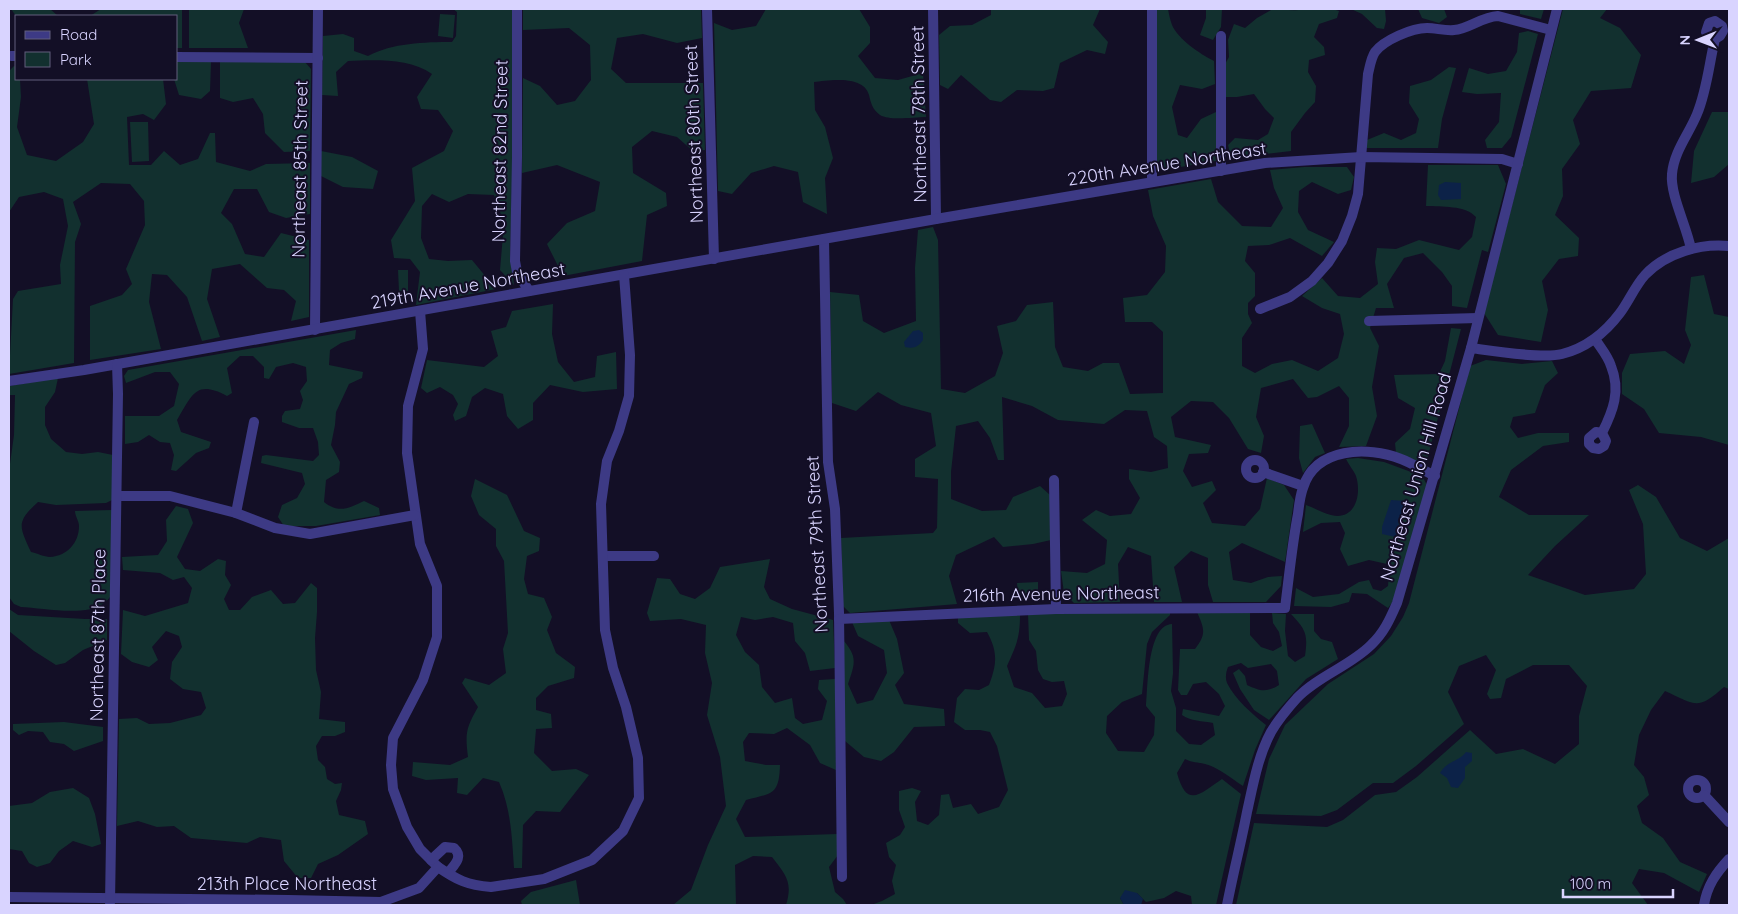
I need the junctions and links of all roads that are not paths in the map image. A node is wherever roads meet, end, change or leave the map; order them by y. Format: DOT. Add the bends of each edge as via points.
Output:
graph roads {
  1 [pos="318,9"];
  2 [pos="517,9"];
  3 [pos="707,9"];
  4 [pos="934,9"];
  5 [pos="1152,9"];
  6 [pos="1557,9"];
  7 [pos="1551,30"];
  8 [pos="1221,36"];
  9 [pos="1715,39"];
  10 [pos="178,57"];
  11 [pos="318,58"];
  12 [pos="1361,157"];
  13 [pos="1518,164"];
  14 [pos="1221,171"];
  15 [pos="1152,182"];
  16 [pos="936,219"];
  17 [pos="824,239"];
  18 [pos="1729,246"];
  19 [pos="1691,249"];
  20 [pos="714,259"];
  21 [pos="624,275"];
  22 [pos="529,291"];
  23 [pos="1260,309"];
  24 [pos="420,312"];
  25 [pos="1478,318"];
  26 [pos="1369,321"];
  27 [pos="315,330"];
  28 [pos="1595,339"];
  29 [pos="1471,348"];
  30 [pos="117,364"];
  31 [pos="9,381"];
  32 [pos="254,422"];
  33 [pos="1602,433"];
  34 [pos="1263,472"];
  35 [pos="1435,476"];
  36 [pos="1054,480"];
  37 [pos="1303,486"];
  38 [pos="117,496"];
  39 [pos="236,513"];
  40 [pos="416,515"];
  41 [pos="603,556"];
  42 [pos="654,556"];
  43 [pos="1056,609"];
  44 [pos="839,619"];
  45 [pos="1704,795"];
  46 [pos="1729,822"];
  47 [pos="1729,859"];
  48 [pos="434,863"];
  49 [pos="448,873"];
  50 [pos="842,877"];
  51 [pos="9,897"];
  52 [pos="110,902"];
  53 [pos="1227,905"];
  54 [pos="1704,905"];
  1 -- 11 [label="street, Northeast 85th Street"];
  2 -- 22 [label="street, Northeast 82nd Street" via="515,261 517,272"];
  3 -- 20 [label="street, Northeast 80th Street"];
  4 -- 16 [label="street, Northeast 78th Street"];
  5 -- 15 [label="street"];
  6 -- 7 [label="street, Northeast Union Hill Road"];
  7 -- 12 [label="street" via="1498,16 1455,30 1416,29 1387,42 1376,50 1368,74"];
  7 -- 13 [label="street, Northeast Union Hill Road"];
  8 -- 14 [label="street"];
  9 -- 19 [label="street" via="1697,115 1680,146 1672,175"];
  10 -- 11 [label="street"];
  11 -- 27 [label="street, Northeast 85th Street"];
  12 -- 13 [label="street, 220th Avenue Northeast" via="1502,159"];
  12 -- 14 [label="street, 220th Avenue Northeast" via="1265,164"];
  12 -- 23 [label="street" via="1356,202 1345,234 1328,263 1312,281 1290,297"];
  13 -- 25 [label="street, Northeast Union Hill Road"];
  14 -- 15 [label="street, 220th Avenue Northeast"];
  15 -- 16 [label="street, 220th Avenue Northeast"];
  16 -- 17 [label="street, 220th Avenue Northeast"];
  17 -- 20 [label="street, 219th Avenue Northeast"];
  17 -- 44 [label="street, Northeast 79th Street" via="828,462 834,509"];
  18 -- 19 [label="street"];
  19 -- 28 [label="street" via="1671,257 1647,273 1620,312"];
  20 -- 21 [label="street, 219th Avenue Northeast"];
  21 -- 22 [label="street, 219th Avenue Northeast"];
  21 -- 41 [label="street" via="630,355 629,396 607,460 602,504"];
  22 -- 24 [label="street, 219th Avenue Northeast"];
  24 -- 27 [label="street, 219th Avenue Northeast"];
  24 -- 40 [label="street" via="422,349 408,406 407,453"];
  25 -- 26 [label="street"];
  25 -- 29 [label="street, Northeast Union Hill Road"];
  27 -- 30 [label="street, 219th Avenue Northeast"];
  28 -- 29 [label="street" via="1560,355"];
  28 -- 33 [label="street" via="1611,366 1616,393 1615,405"];
  29 -- 35 [label="street, Northeast Union Hill Road"];
  30 -- 31 [label="street, 219th Avenue Northeast"];
  30 -- 38 [label="street, Northeast 87th Place"];
  32 -- 39 [label="street"];
  34 -- 37 [label="street"];
  35 -- 37 [label="street" via="1401,459 1360,452 1334,455 1319,463"];
  35 -- 53 [label="street, Northeast Union Hill Road" via="1388,623 1370,646 1299,697 1271,732 1253,785"];
  36 -- 43 [label="street"];
  37 -- 43 [label="street, 216th Avenue Northeast" via="1285,608"];
  38 -- 39 [label="street" via="170,496"];
  38 -- 52 [label="street, Northeast 87th Place"];
  39 -- 40 [label="street" via="275,528 310,534"];
  40 -- 48 [label="street" via="420,544 437,586 438,637 423,680 393,738 390,765 393,789 407,827 420,849"];
  41 -- 42 [label="street"];
  41 -- 49 [label="street" via="605,630 638,758 639,798 623,831 592,860 544,879 491,887 459,881"];
  43 -- 44 [label="street, 216th Avenue Northeast"];
  44 -- 50 [label="street, Northeast 79th Street"];
  45 -- 46 [label="street"];
  47 -- 54 [label="street" via="1718,870"];
  48 -- 49 [label="street"];
  48 -- 49 [label="street, 213th Place Northeast" via="445,847 454,848 458,859"];
  48 -- 52 [label="street, 213th Place Northeast" via="419,888 381,902"];
  51 -- 52 [label="street, 213th Place Northeast"];
}
